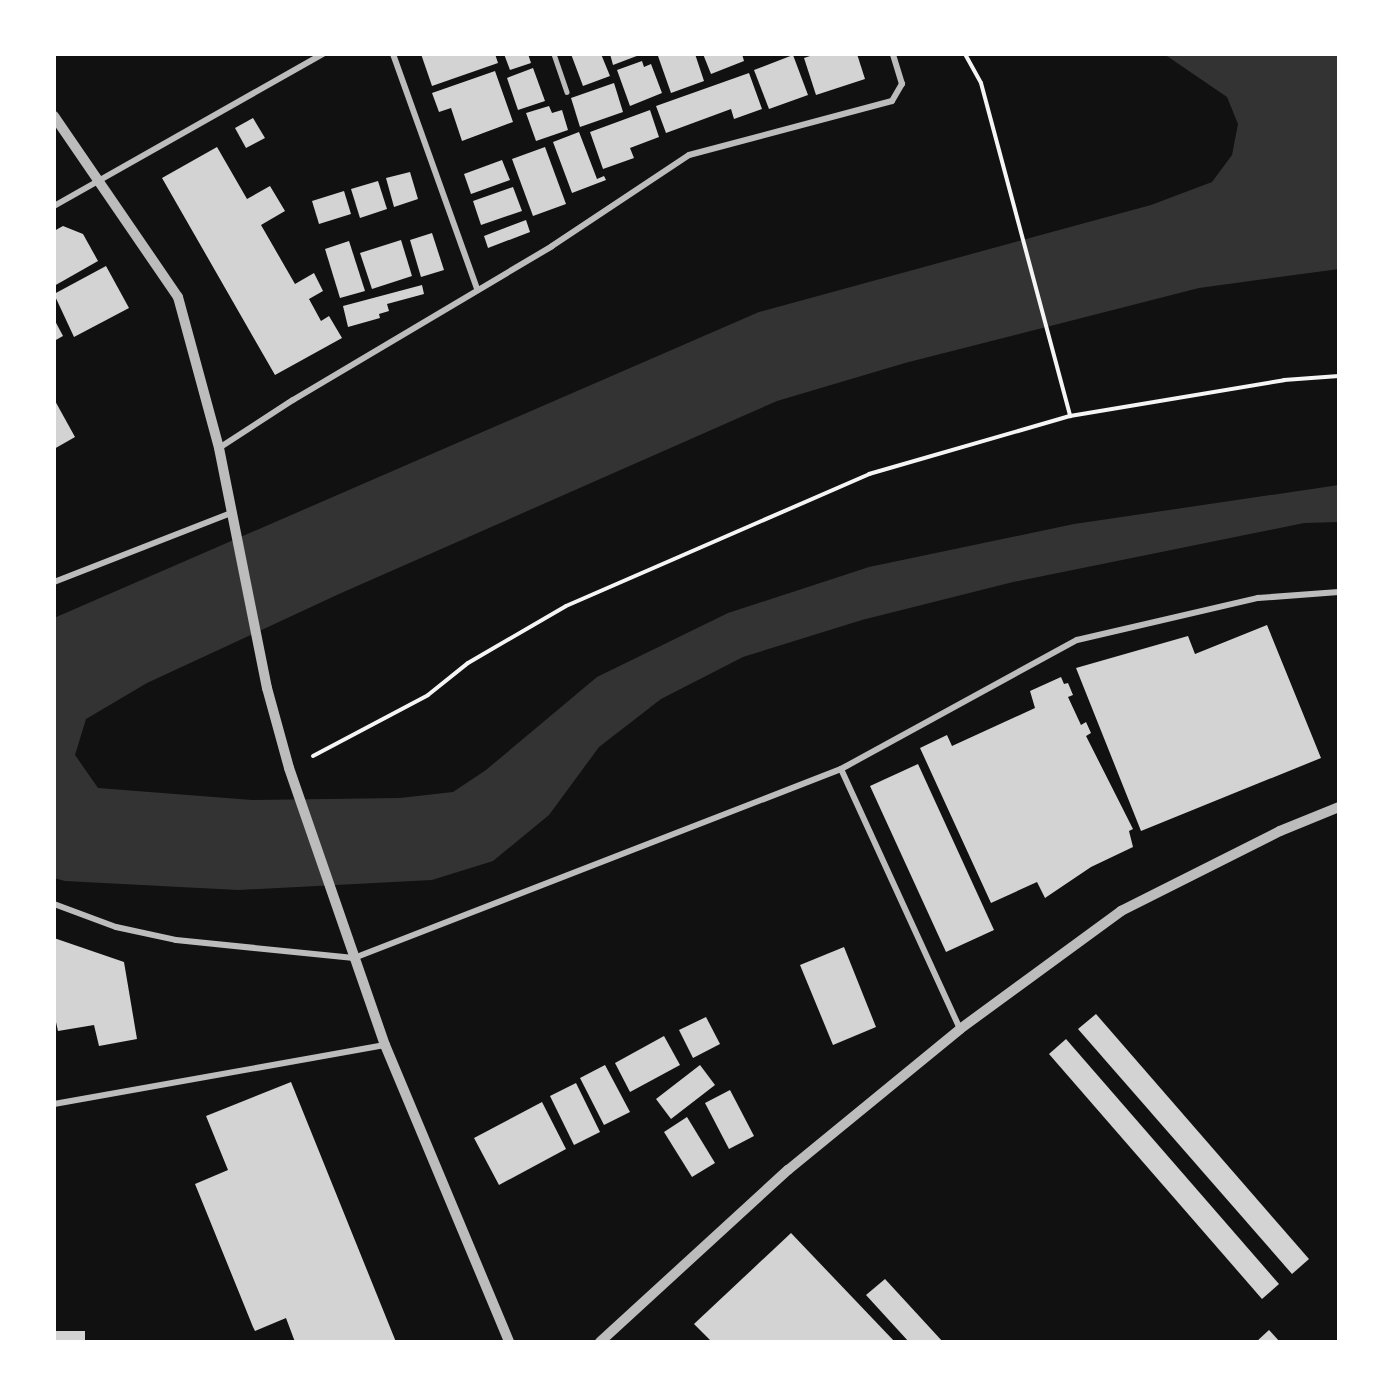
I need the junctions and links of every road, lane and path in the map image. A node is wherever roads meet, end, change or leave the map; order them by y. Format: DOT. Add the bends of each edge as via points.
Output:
graph roads {
  1 [pos="323,54"];
  2 [pos="393,54"];
  3 [pos="554,54"];
  4 [pos="893,54"];
  5 [pos="965,54"];
  6 [pos="567,92"];
  7 [pos="54,116"];
  8 [pos="99,181"];
  9 [pos="54,206"];
  10 [pos="477,288"];
  11 [pos="1339,376"];
  12 [pos="1070,416"];
  13 [pos="219,448"];
  14 [pos="231,513"];
  15 [pos="54,582"];
  16 [pos="1339,592"];
  17 [pos="289,768"];
  18 [pos="841,769"];
  19 [pos="1339,807"];
  20 [pos="54,904"];
  21 [pos="354,958"];
  22 [pos="960,1029"];
  23 [pos="385,1045"];
  24 [pos="54,1104"];
  25 [pos="509,1342"];
  26 [pos="600,1342"];
  1 -- 8 [label="street"];
  2 -- 10 [label="street"];
  3 -- 6 [label="lane"];
  4 -- 10 [label="street" via="902,84 892,101 689,155 552,246"];
  5 -- 12 [label="path" via="981,83"];
  7 -- 8 [label="street"];
  8 -- 9 [label="street"];
  8 -- 13 [label="street" via="178,297"];
  10 -- 13 [label="street"];
  11 -- 12 [label="path" via="1284,380"];
  12 -- 17 [label="path" via="869,474 673,557 566,606 468,663 428,695"];
  13 -- 14 [label="street"];
  14 -- 15 [label="street"];
  14 -- 17 [label="street"];
  16 -- 18 [label="street" via="1258,598 1077,640"];
  17 -- 21 [label="street"];
  18 -- 21 [label="street"];
  18 -- 22 [label="street"];
  19 -- 22 [label="street" via="1280,831 1121,911"];
  20 -- 21 [label="street" via="116,927 176,940"];
  21 -- 23 [label="street"];
  22 -- 26 [label="street" via="789,1170"];
  23 -- 24 [label="street"];
  23 -- 25 [label="street"];
}
